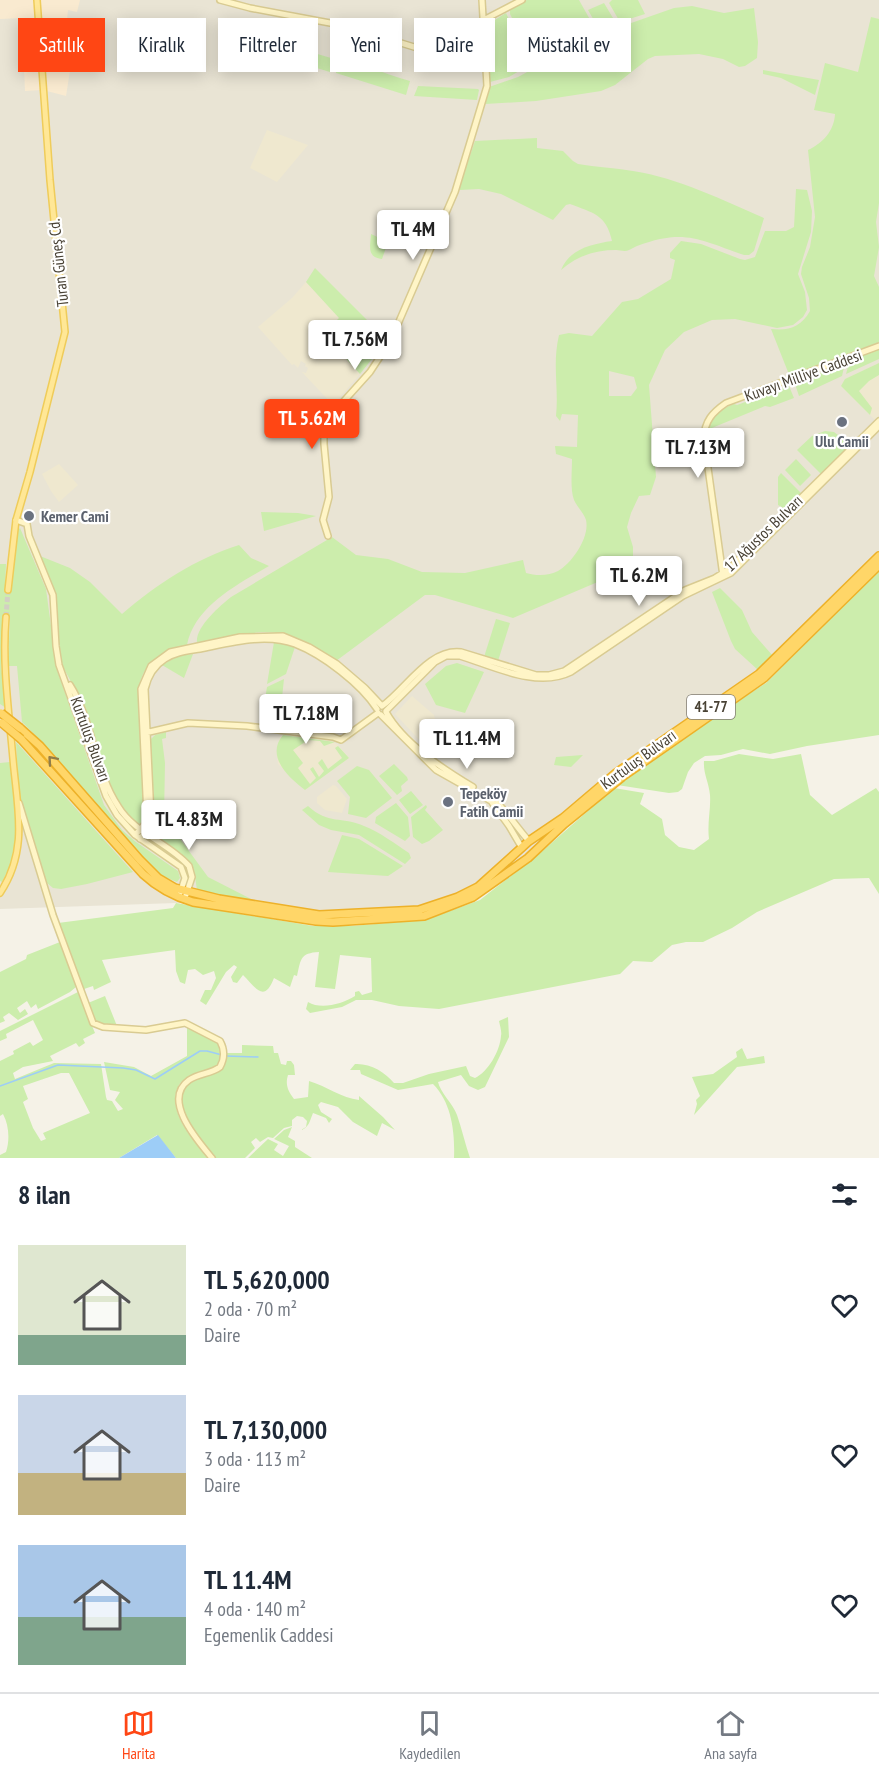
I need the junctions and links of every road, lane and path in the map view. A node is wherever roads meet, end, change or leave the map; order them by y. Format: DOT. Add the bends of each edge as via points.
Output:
graph roads {
  1 [pos="37,0"];
  2 [pos="220,0"];
  3 [pos="482,0"];
  4 [pos="522,0"];
  5 [pos="484,18"];
  6 [pos="489,18"];
  7 [pos="414,47"];
  8 [pos="486,72"];
  9 [pos="879,346"];
  10 [pos="878,424"];
  11 [pos="16,520"];
  12 [pos="328,536"];
  13 [pos="879,556"];
  14 [pos="879,565"];
  15 [pos="723,576"];
  16 [pos="8,590"];
  17 [pos="6,617"];
  18 [pos="381,710"];
  19 [pos="1,713"];
  20 [pos="1,722"];
  21 [pos="146,733"];
  22 [pos="19,802"];
  23 [pos="140,835"];
  24 [pos="530,841"];
  25 [pos="522,848"];
  26 [pos="536,850"];
  27 [pos="528,858"];
  28 [pos="0,892"];
  29 [pos="183,895"];
  30 [pos="212,1158"];
  1 -- 11 [label="main road, Turan Güneş Cd." via="65,332"];
  2 -- 7 [label="street" via="346,26"];
  3 -- 5 [label="street"];
  4 -- 6 [label="street"];
  8 -- 12 [label="street" via="487,86 455,192 391,340 324,427 329,497 322,520"];
  9 -- 15 [label="street, Kuvayı Milliye Caddesi" via="726,403 711,416 704,432"];
  10 -- 15 [label="street, 17 Ağustos Bulvarı" via="734,570"];
  11 -- 16 [label="main road, Turan Güneş Cd."];
  11 -- 23 [label="street, Kurtuluş Bulvarı" via="27,524 51,588 57,653 63,673 78,696 114,801"];
  13 -- 24 [label="highway, Kurtuluş Bulvarı / 41-77" via="765,670 616,773"];
  14 -- 26 [label="highway, Kurtuluş Bulvarı / 41-77" via="764,678 622,777"];
  15 -- 18 [label="street, 17 Ağustos Bulvarı" via="687,594 563,675 535,678 450,655 435,662"];
  17 -- 22 [label="main road" via="4,662"];
  18 -- 21 [label="street, 17 Ağustos Bulvarı" via="341,740 247,726 188,723"];
  18 -- 21 [label="street" via="342,668 303,644 277,635 245,636 174,650 156,661 145,675 141,689"];
  18 -- 24 [label="street" via="435,763 495,800"];
  18 -- 25 [label="street" via="438,771 491,801"];
  29 -- 19 [label="highway, one-way, bridge" via="144,865 40,746"];
  20 -- 29 [label="highway, bridge" via="21,739 142,874 153,884"];
  21 -- 23 [label="street" via="147,816"];
  22 -- 28 [label="main road" via="17,855"];
  22 -- 30 [label="street" via="53,915 93,1023 146,1030 187,1024 220,1041 224,1053 220,1067 188,1081 179,1096 187,1127"];
  23 -- 29 [label="street, Kurtuluş Bulvarı" via="189,866 192,877"];
  24 -- 25 [label="highway, Kurtuluş Bulvarı"];
  24 -- 26 [label="highway"];
  25 -- 27 [label="highway"];
  25 -- 29 [label="highway" via="471,891 419,910 319,915"];
  26 -- 27 [label="highway, Kurtuluş Bulvarı"];
  27 -- 29 [label="highway" via="473,897 416,917 324,922"];
}
